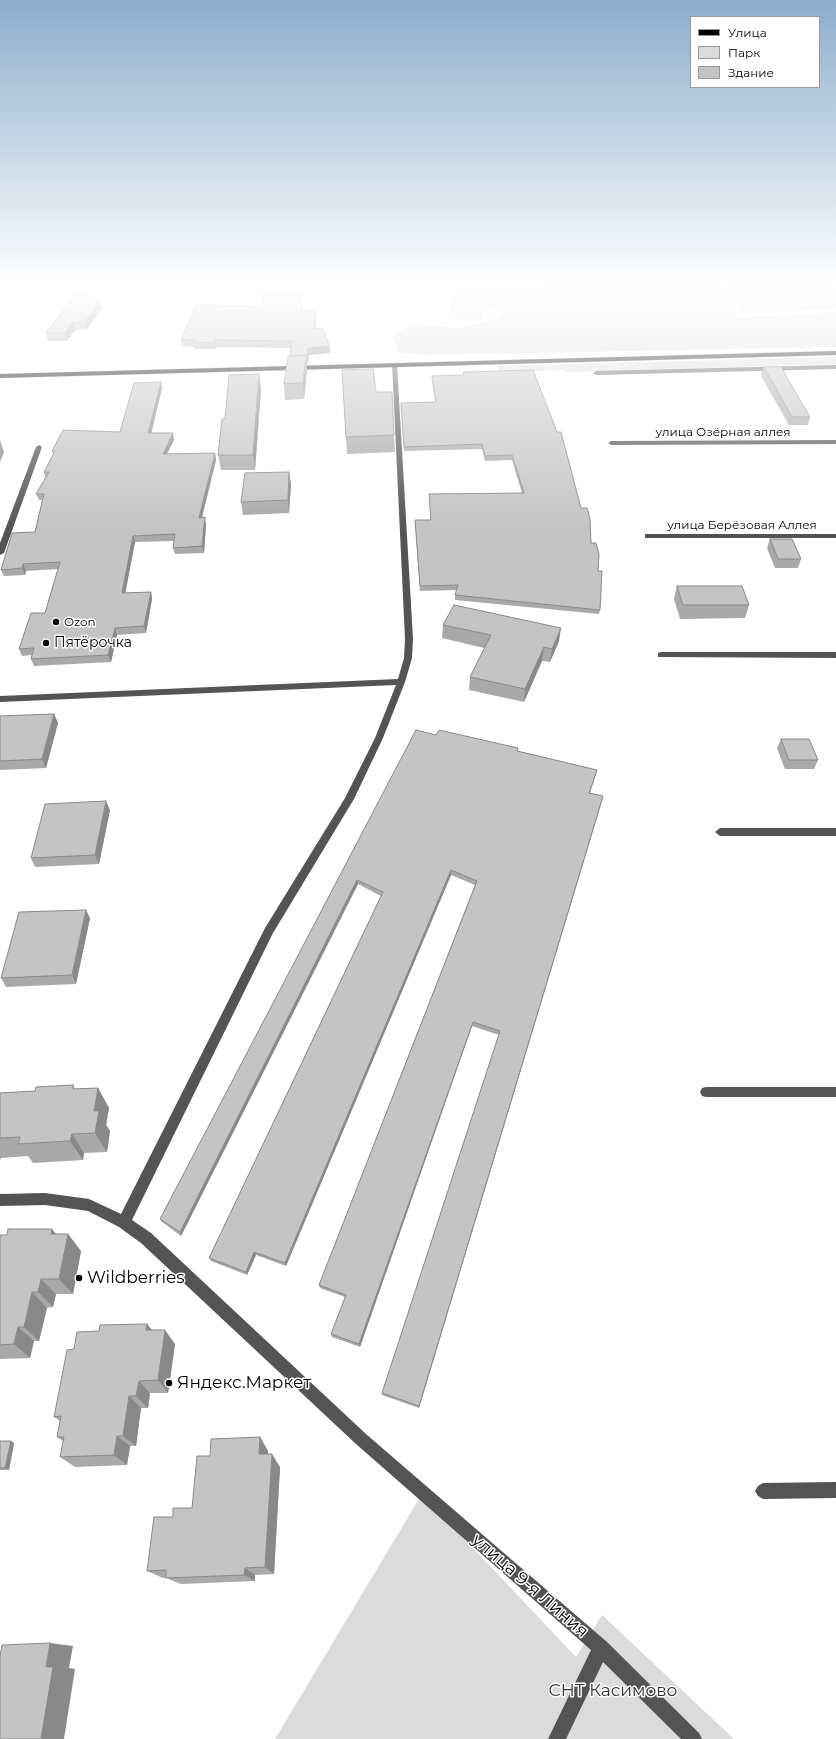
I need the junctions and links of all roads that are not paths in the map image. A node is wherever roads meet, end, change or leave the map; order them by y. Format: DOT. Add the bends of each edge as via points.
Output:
graph roads {
  1 [pos="389,364"];
  2 [pos="394,364"];
  3 [pos="836,367"];
  4 [pos="596,373"];
  5 [pos="0,376"];
  6 [pos="836,442"];
  7 [pos="611,443"];
  8 [pos="39,447"];
  9 [pos="10,525"];
  10 [pos="0,526"];
  11 [pos="648,536"];
  12 [pos="836,536"];
  13 [pos="0,553"];
  14 [pos="661,655"];
  15 [pos="836,655"];
  16 [pos="401,682"];
  17 [pos="0,699"];
  18 [pos="720,832"];
  19 [pos="836,832"];
  20 [pos="706,1092"];
  21 [pos="836,1092"];
  22 [pos="0,1200"];
  23 [pos="124,1222"];
  24 [pos="836,1490"];
  25 [pos="763,1491"];
  26 [pos="601,1648"];
  27 [pos="557,1739"];
  28 [pos="693,1739"];
  1 -- 5 [label="main road"];
  2 -- 16 [label="street" via="409,639 408,658"];
  3 -- 4 [label="street"];
  6 -- 7 [label="street, улица Озёрная аллея"];
  8 -- 9 [label="street"];
  9 -- 10 [label="street"];
  9 -- 13 [label="street"];
  11 -- 12 [label="street, улица Берёзовая Аллея"];
  14 -- 15 [label="street"];
  16 -- 17 [label="street"];
  16 -- 23 [label="street" via="380,738 349,799 269,931"];
  18 -- 19 [label="street"];
  20 -- 21 [label="street"];
  22 -- 23 [label="street, улица 9-я Линия" via="45,1199 88,1205"];
  23 -- 26 [label="street, улица 9-я Линия" via="146,1238 361,1439"];
  24 -- 25 [label="street"];
  26 -- 27 [label="street"];
  26 -- 28 [label="street, улица 9-я Линия"];
}
